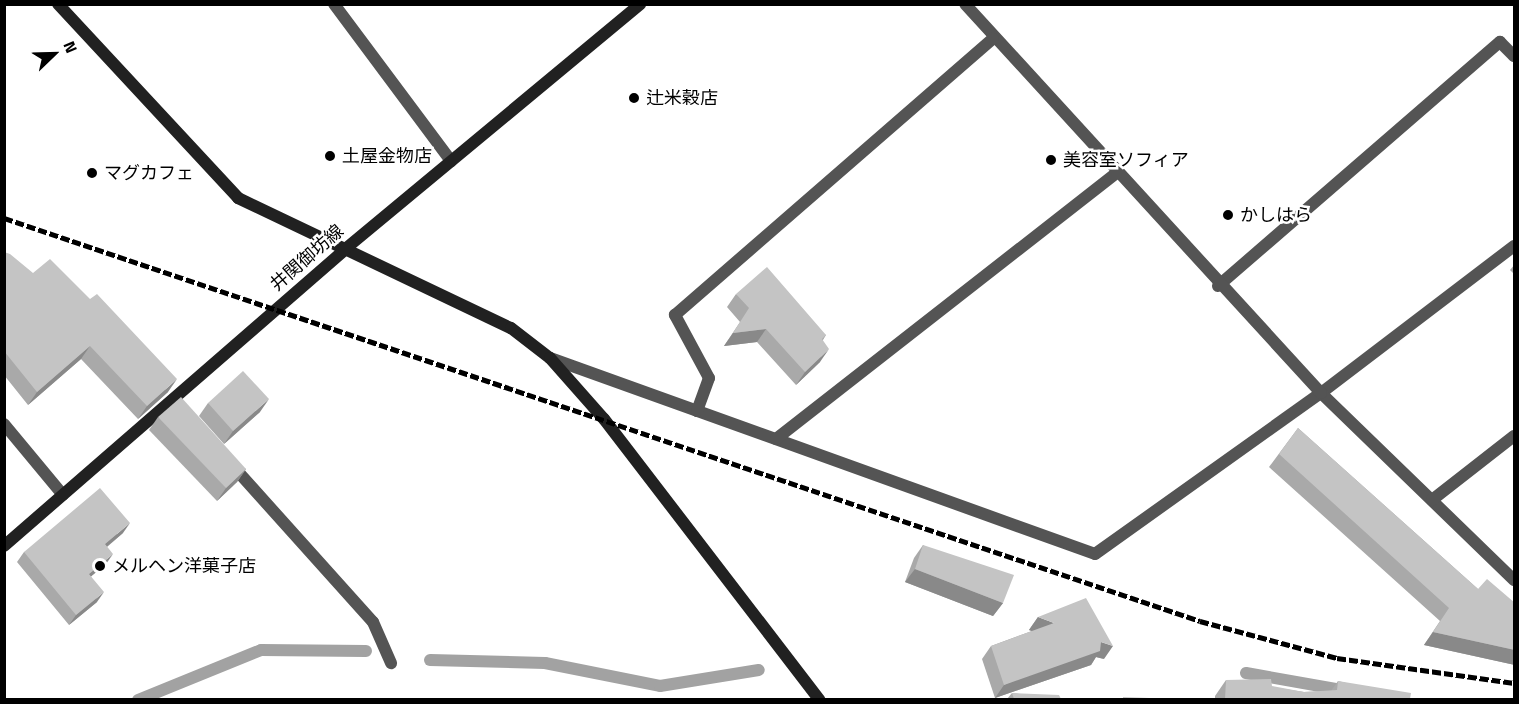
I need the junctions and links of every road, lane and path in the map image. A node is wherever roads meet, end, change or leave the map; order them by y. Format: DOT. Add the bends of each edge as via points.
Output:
graph roads {
  1 [pos="58,4"];
  2 [pos="334,4"];
  3 [pos="640,4"];
  4 [pos="965,4"];
  5 [pos="993,39"];
  6 [pos="1515,56"];
  7 [pos="451,161"];
  8 [pos="1116,174"];
  9 [pos="1515,246"];
  10 [pos="344,250"];
  11 [pos="1218,286"];
  12 [pos="550,358"];
  13 [pos="1321,393"];
  14 [pos="697,411"];
  15 [pos="4,424"];
  16 [pos="1515,436"];
  17 [pos="776,439"];
  18 [pos="221,453"];
  19 [pos="63,495"];
  20 [pos="1432,500"];
  21 [pos="4,546"];
  22 [pos="1515,580"];
  23 [pos="391,663"];
  24 [pos="820,699"];
  1 -- 10 [label="street" via="238,198"];
  2 -- 7 [label="street"];
  3 -- 7 [label="street, 井関御坊線"];
  4 -- 5 [label="street"];
  5 -- 8 [label="street"];
  5 -- 14 [label="street" via="675,315 709,378"];
  6 -- 11 [label="street" via="1500,42"];
  7 -- 10 [label="street, 井関御坊線"];
  8 -- 11 [label="street"];
  8 -- 17 [label="street"];
  9 -- 13 [label="street"];
  10 -- 12 [label="street" via="511,328"];
  10 -- 19 [label="street, 井関御坊線" via="177,404"];
  11 -- 13 [label="street"];
  12 -- 14 [label="street"];
  12 -- 24 [label="street" via="604,419"];
  13 -- 17 [label="street" via="1095,554"];
  13 -- 20 [label="street"];
  14 -- 17 [label="street"];
  15 -- 19 [label="street"];
  16 -- 20 [label="street"];
  18 -- 23 [label="street" via="373,622"];
  19 -- 21 [label="street, 井関御坊線"];
  20 -- 22 [label="street"];
}
